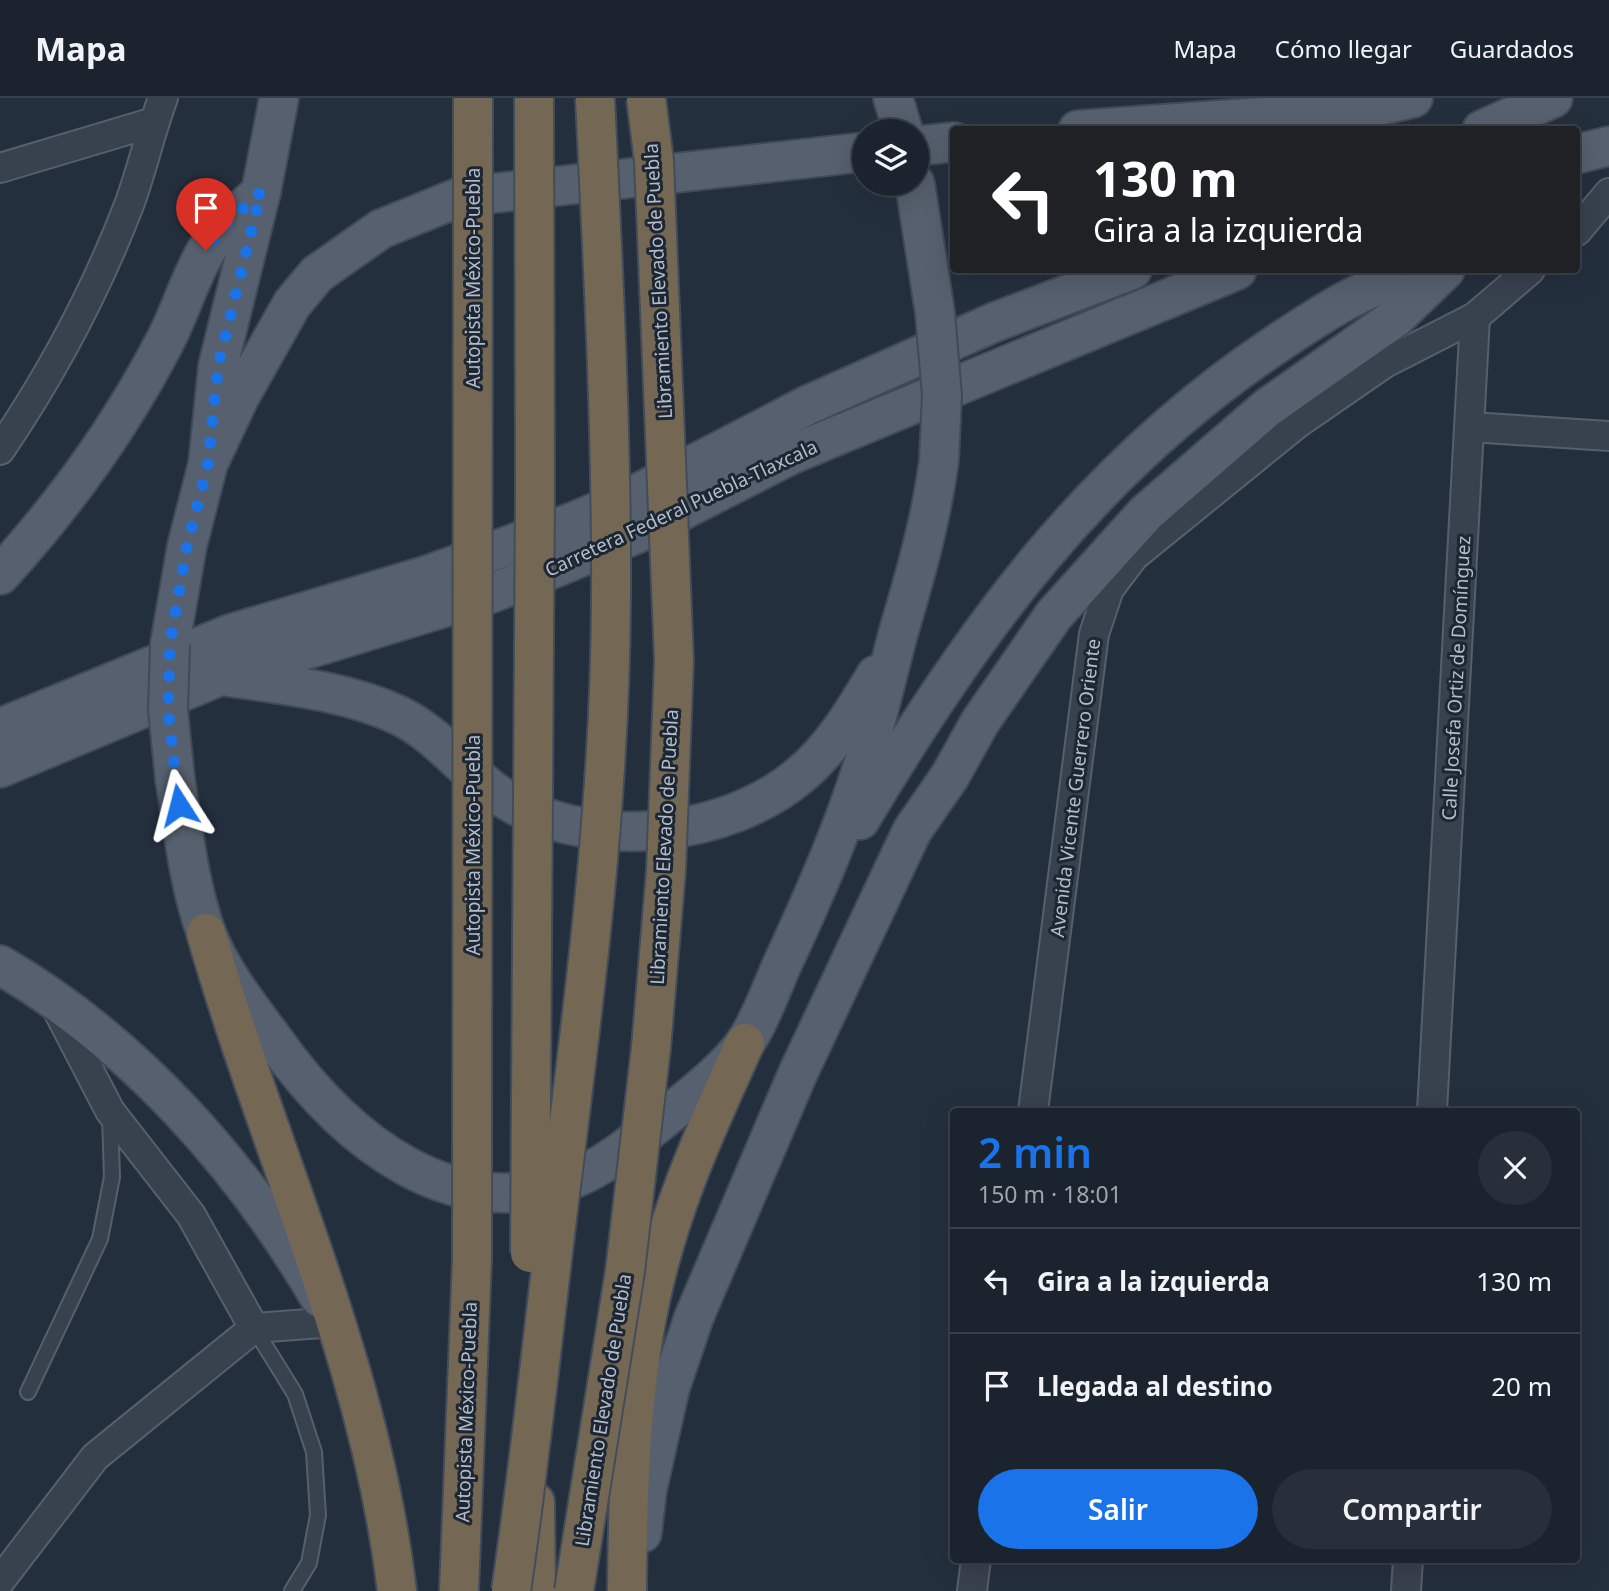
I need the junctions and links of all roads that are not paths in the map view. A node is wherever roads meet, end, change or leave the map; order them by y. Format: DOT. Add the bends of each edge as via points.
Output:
graph roads {
  1 [pos="279,98"];
  2 [pos="473,98"];
  3 [pos="534,98"];
  4 [pos="595,98"];
  5 [pos="646,98"];
  6 [pos="1413,98"];
  7 [pos="1552,98"];
  8 [pos="159,110"];
  9 [pos="1134,126"];
  10 [pos="1491,126"];
  11 [pos="929,134"];
  12 [pos="950,141"];
  13 [pos="1609,146"];
  14 [pos="852,153"];
  15 [pos="1580,153"];
  16 [pos="0,168"];
  17 [pos="261,192"];
  18 [pos="1609,193"];
  19 [pos="917,196"];
  20 [pos="1580,227"];
  21 [pos="1124,273"];
  22 [pos="1230,273"];
  23 [pos="1415,273"];
  24 [pos="1443,273"];
  25 [pos="1526,273"];
  26 [pos="1475,317"];
  27 [pos="1470,427"];
  28 [pos="1609,436"];
  29 [pos="0,450"];
  30 [pos="208,464"];
  31 [pos="0,575"];
  32 [pos="899,630"];
  33 [pos="220,676"];
  34 [pos="0,728"];
  35 [pos="0,768"];
  36 [pos="809,906"];
  37 [pos="206,933"];
  38 [pos="0,965"];
  39 [pos="51,998"];
  40 [pos="745,1043"];
  41 [pos="1033,1108"];
  42 [pos="1432,1108"];
  43 [pos="110,1111"];
  44 [pos="335,1322"];
  45 [pos="254,1328"];
  46 [pos="28,1392"];
  47 [pos="976,1563"];
  48 [pos="1408,1563"];
  49 [pos="0,1580"];
  50 [pos="292,1591"];
  51 [pos="397,1591"];
  52 [pos="459,1591"];
  53 [pos="511,1591"];
  54 [pos="536,1591"];
  55 [pos="574,1591"];
  56 [pos="626,1591"];
  57 [pos="635,1591"];
  58 [pos="972,1591"];
  59 [pos="1406,1591"];
  1 -- 17 [label="main road"];
  2 -- 52 [label="highway, Autopista México-Puebla, bridge" via="472,1259"];
  3 -- 54 [label="highway, bridge" via="530,1253"];
  4 -- 53 [label="highway, bridge" via="611,604 605,743 596,893"];
  5 -- 55 [label="highway, Libramiento Elevado de Puebla, bridge" via="654,162 674,662 666,871 625,1271"];
  6 -- 9 [label="main road" via="1361,110"];
  7 -- 10 [label="main road"];
  8 -- 16 [label="street"];
  8 -- 29 [label="street" via="130,202 87,306 44,385"];
  11 -- 12 [label="main road"];
  13 -- 15 [label="main road"];
  14 -- 30 [label="main road" via="460,198 392,224 317,274 292,304"];
  17 -- 30 [label="main road" via="218,366"];
  17 -- 31 [label="main road" via="206,250 164,343 117,420 38,533"];
  18 -- 20 [label="street"];
  19 -- 32 [label="main road, bridge" via="942,396 939,460 924,548"];
  21 -- 34 [label="main road, Carretera Federal Puebla-Tlaxcala" via="995,322 820,400 629,498 561,527 401,584 230,634"];
  22 -- 33 [label="main road, Carretera Federal Puebla-Tlaxcala" via="790,455 636,534 545,572 492,593"];
  23 -- 36 [label="main road" via="1381,283 1223,379 1109,480 989,619"];
  24 -- 57 [label="main road" via="1395,318 1278,400 1205,459 1098,563 1013,671 912,831 798,1073 694,1317 670,1388 647,1490"];
  25 -- 26 [label="street"];
  26 -- 27 [label="street, Calle Josefa Ortiz de Domínguez"];
  26 -- 41 [label="street, Avenida Vicente Guerrero Oriente" via="1385,363 1298,423 1134,556 1109,589 1094,634"];
  27 -- 28 [label="street"];
  27 -- 42 [label="street, Calle Josefa Ortiz de Domínguez"];
  30 -- 37 [label="main road, bridge" via="187,546 170,644 168,710 175,779"];
  32 -- 33 [label="main road" via="841,730 797,777 732,812 646,831 582,827 516,805 477,778 438,740 400,716 315,691"];
  32 -- 36 [label="main road" via="867,751"];
  33 -- 35 [label="main road, Carretera Federal Puebla-Tlaxcala"];
  36 -- 40 [label="main road"];
  37 -- 40 [label="main road" via="282,1053 335,1112 420,1176 467,1190 532,1191 604,1164 667,1116"];
  37 -- 44 [label="highway"];
  38 -- 39 [label="main road"];
  39 -- 43 [label="street"];
  39 -- 44 [label="main road" via="108,1041 204,1137 274,1226"];
  40 -- 56 [label="highway" via="691,1164 651,1299 636,1400"];
  43 -- 45 [label="street" via="191,1215"];
  43 -- 46 [label="lane" via="112,1177 100,1239"];
  44 -- 45 [label="street"];
  44 -- 51 [label="highway" via="376,1458"];
  45 -- 49 [label="street" via="95,1457"];
  45 -- 50 [label="lane" via="295,1394 314,1452 318,1515 309,1563"];
  47 -- 58 [label="street"];
  48 -- 59 [label="street"];
}
